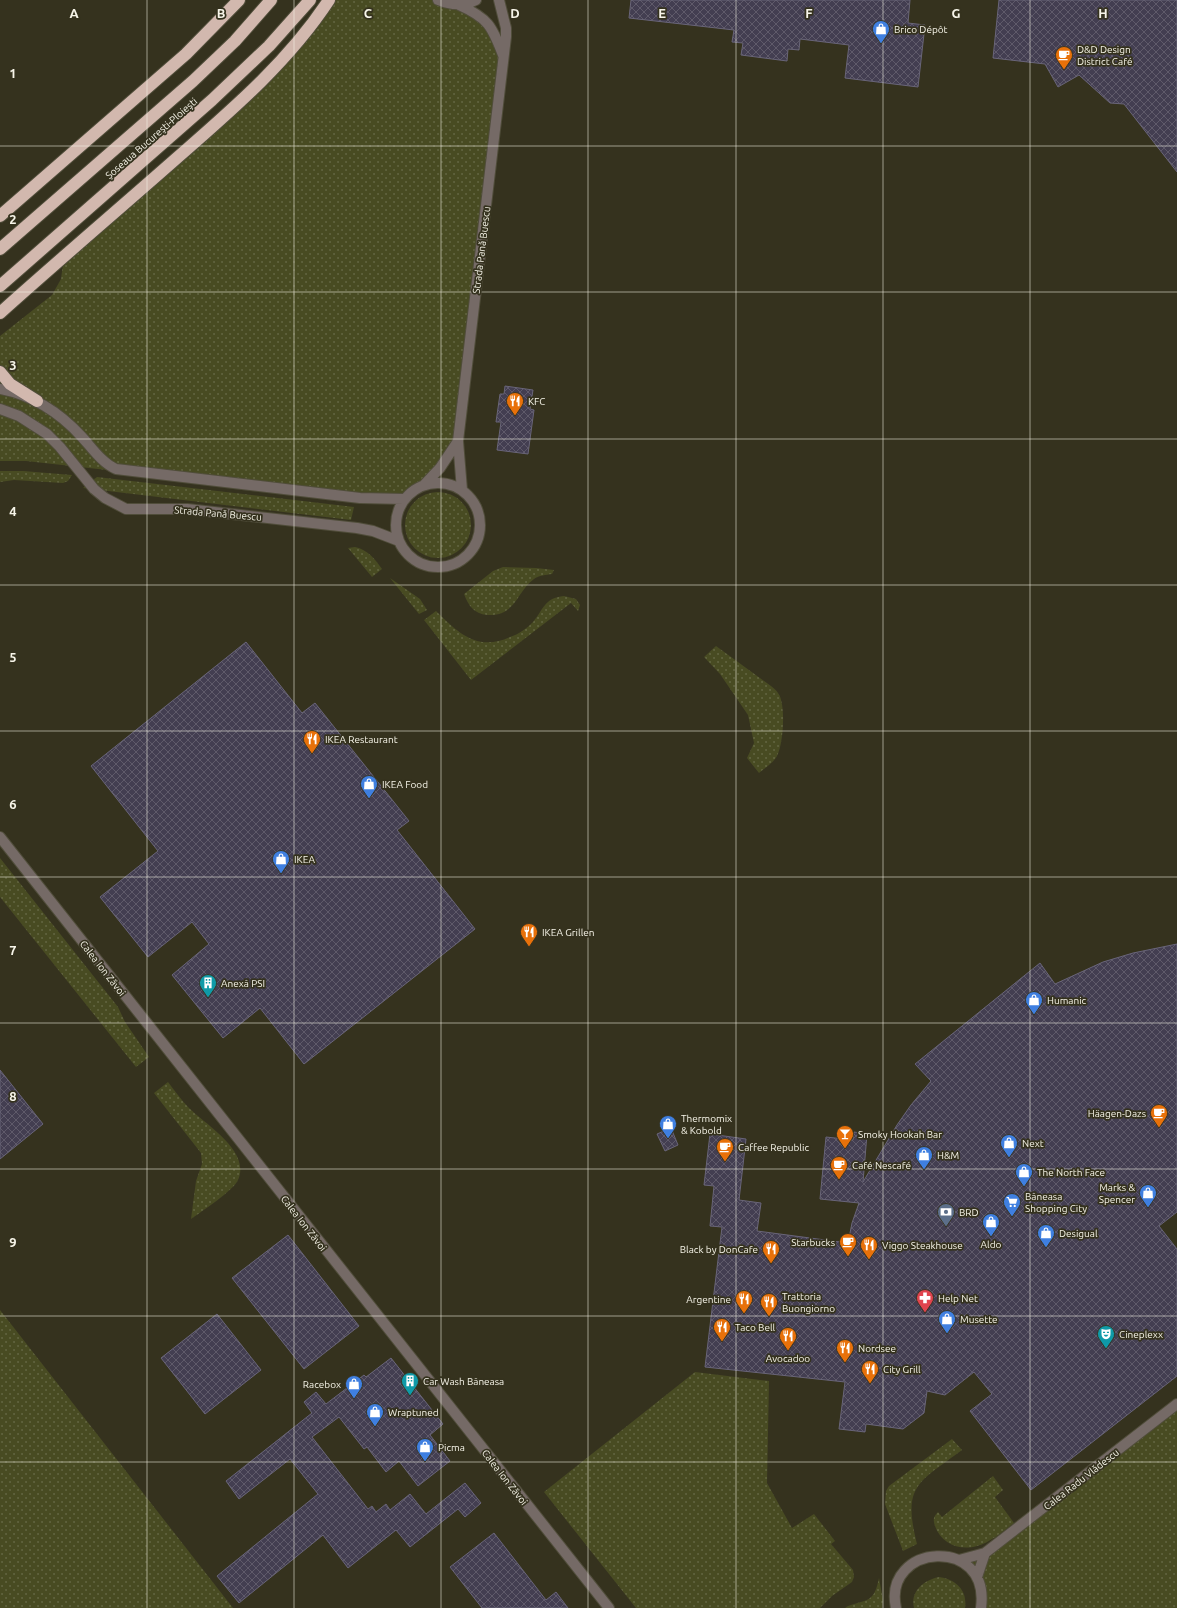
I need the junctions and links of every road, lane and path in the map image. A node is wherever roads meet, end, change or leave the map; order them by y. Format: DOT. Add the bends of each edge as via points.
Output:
graph roads {
  1 [pos="240,0"];
  2 [pos="271,0"];
  3 [pos="329,0"];
  4 [pos="438,0"];
  5 [pos="476,0"];
  6 [pos="499,0"];
  7 [pos="309,1"];
  8 [pos="459,5"];
  9 [pos="504,59"];
  10 [pos="0,216"];
  11 [pos="0,249"];
  12 [pos="0,286"];
  13 [pos="0,313"];
  14 [pos="0,372"];
  15 [pos="0,389"];
  16 [pos="37,401"];
  17 [pos="0,409"];
  18 [pos="458,441"];
  19 [pos="424,485"];
  20 [pos="462,490"];
  21 [pos="404,499"];
  22 [pos="399,541"];
  23 [pos="0,837"];
  24 [pos="1177,1404"];
  25 [pos="985,1553"];
  26 [pos="959,1560"];
  27 [pos="977,1577"];
  28 [pos="609,1608"];
  29 [pos="896,1608"];
  30 [pos="981,1608"];
  1 -- 10 [label="highway" via="186,54"];
  2 -- 11 [label="highway, Șoseaua București-Ploiești" via="235,41 199,76"];
  3 -- 13 [label="highway" via="290,52 232,110"];
  4 -- 8 [label="street, Strada Pană Buescu"];
  5 -- 8 [label="street"];
  6 -- 9 [label="street, Strada Pană Buescu" via="506,28"];
  7 -- 12 [label="highway, Șoseaua București-Ploiești" via="269,46 218,95"];
  8 -- 9 [label="street, Strada Pană Buescu" via="476,12 490,25"];
  9 -- 18 [label="street, Strada Pană Buescu"];
  14 -- 16 [label="highway" via="10,384"];
  15 -- 16 [label="street"];
  16 -- 21 [label="street" via="67,423 105,462 116,469 360,498"];
  17 -- 22 [label="street, Strada Pană Buescu" via="18,416 47,434 94,489 126,509 187,509 357,528"];
  18 -- 19 [label="street, Strada Pană Buescu" via="440,468"];
  18 -- 20 [label="street, Strada Pană Buescu"];
  19 -- 20 [label="street" via="450,484"];
  19 -- 21 [label="street"];
  20 -- 22 [label="street" via="476,507 480,527 478,538 468,555 444,567 430,566 412,558"];
  21 -- 22 [label="street" via="396,521"];
  23 -- 28 [label="street, Calea Ion Zăvoi"];
  24 -- 25 [label="street, Calea Radu Vlădescu"];
  25 -- 26 [label="street, Calea Radu Vlădescu"];
  25 -- 27 [label="street"];
  26 -- 27 [label="street"];
  26 -- 29 [label="street" via="936,1555 913,1563 897,1585"];
  27 -- 30 [label="street" via="982,1592"];
}
